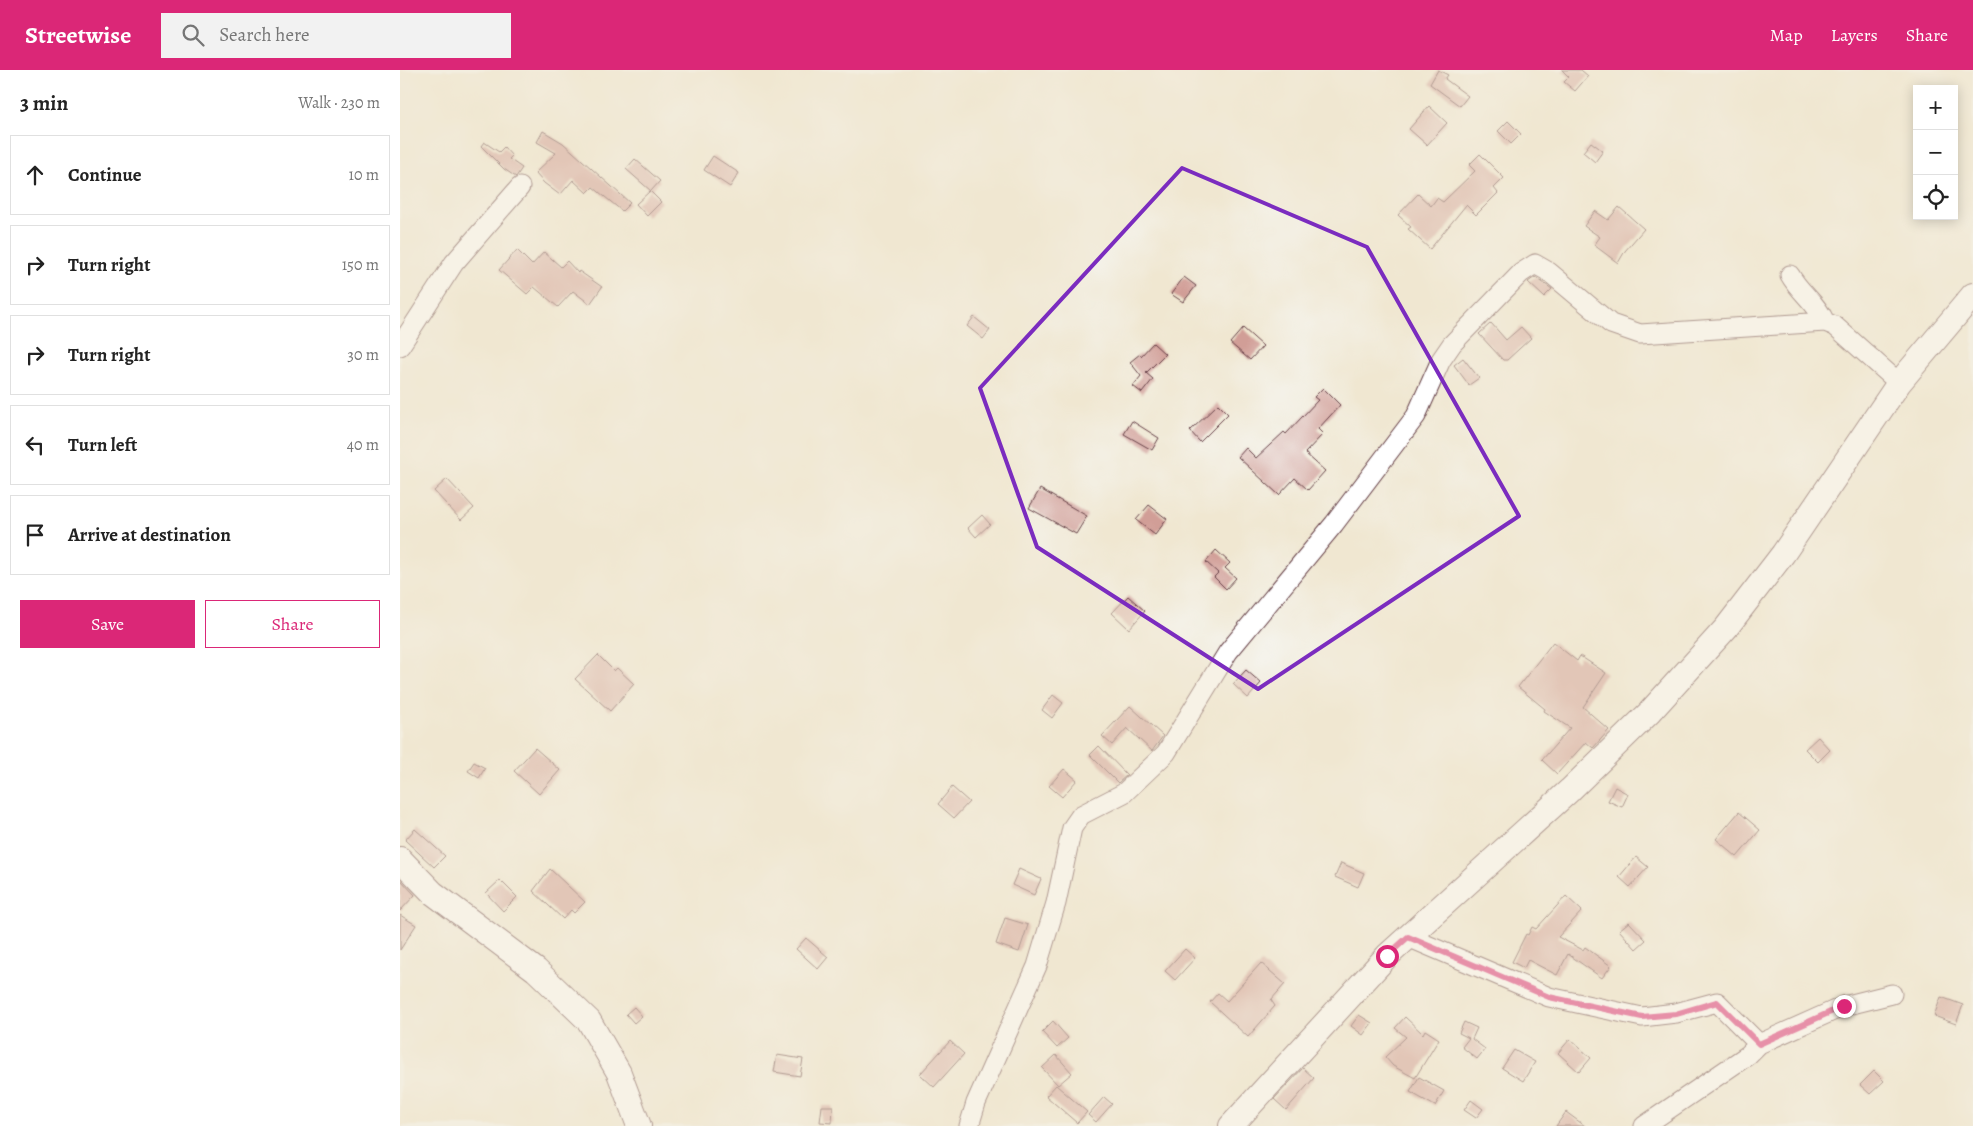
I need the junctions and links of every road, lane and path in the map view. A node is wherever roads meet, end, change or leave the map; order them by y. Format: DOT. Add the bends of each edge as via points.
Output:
graph roads {
  1 [pos="520,187"];
  2 [pos="1790,275"];
  3 [pos="1973,295"];
  4 [pos="1824,322"];
  5 [pos="400,346"];
  6 [pos="1899,383"];
  7 [pos="400,859"];
  8 [pos="1408,937"];
  9 [pos="1892,994"];
  10 [pos="1759,1044"];
  11 [pos="639,1126"];
  12 [pos="969,1126"];
  13 [pos="1231,1126"];
  14 [pos="1644,1126"];
  1 -- 5 [label="street" via="454,262"];
  2 -- 4 [label="street" via="1796,286 1819,308"];
  3 -- 6 [label="main road"];
  4 -- 6 [label="street" via="1835,326"];
  4 -- 12 [label="street" via="1640,334 1611,324 1535,264 1521,273 1452,344 1441,360 1416,416 1334,524 1228,652 1166,753 1124,792 1081,816 1072,828 1056,904 1036,966"];
  6 -- 8 [label="main road" via="1783,554 1726,628 1635,727"];
  7 -- 11 [label="main road" via="432,893 536,970 589,1021 619,1072"];
  8 -- 10 [label="street" via="1549,997 1642,1017 1676,1014 1717,1002"];
  8 -- 13 [label="main road"];
  9 -- 10 [label="street" via="1844,1006"];
  10 -- 14 [label="street" via="1748,1055"];
}
